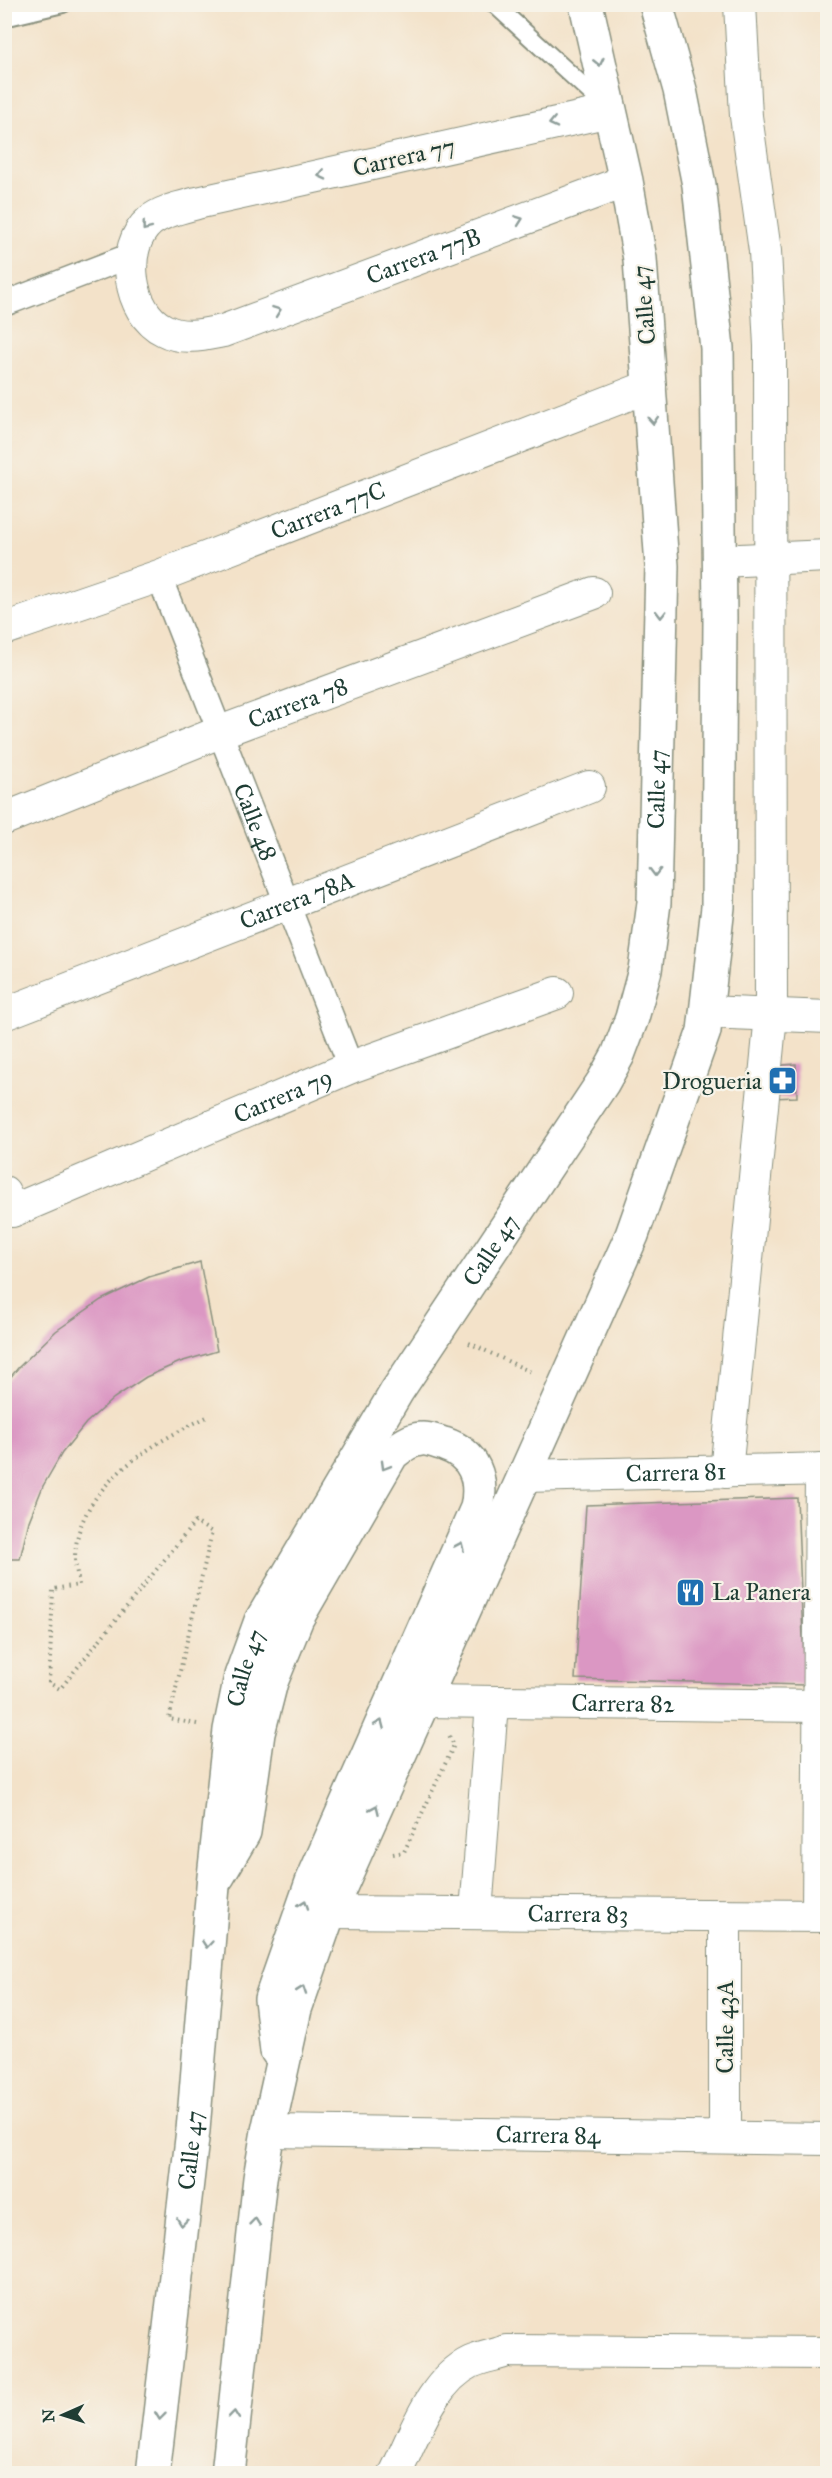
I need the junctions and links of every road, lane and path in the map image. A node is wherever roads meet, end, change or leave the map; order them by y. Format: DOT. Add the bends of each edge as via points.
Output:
graph roads {
  1 [pos="63,4"];
  2 [pos="494,4"];
  3 [pos="586,4"];
  4 [pos="656,4"];
  5 [pos="740,4"];
  6 [pos="4,18"];
  7 [pos="610,111"];
  8 [pos="626,181"];
  9 [pos="132,255"];
  10 [pos="4,304"];
  11 [pos="650,386"];
  12 [pos="828,556"];
  13 [pos="770,558"];
  14 [pos="719,561"];
  15 [pos="159,576"];
  16 [pos="594,593"];
  17 [pos="4,629"];
  18 [pos="220,732"];
  19 [pos="589,788"];
  20 [pos="4,819"];
  21 [pos="287,903"];
  22 [pos="557,993"];
  23 [pos="707,1012"];
  24 [pos="4,1014"];
  25 [pos="771,1015"];
  26 [pos="828,1017"];
  27 [pos="351,1067"];
  28 [pos="8,1201"];
  29 [pos="439,1329"];
  30 [pos="564,1388"];
  31 [pos="207,1417"];
  32 [pos="824,1469"];
  33 [pos="726,1472"];
  34 [pos="524,1476"];
  35 [pos="437,1702"];
  36 [pos="492,1704"];
  37 [pos="821,1706"];
  38 [pos="231,1730"];
  39 [pos="386,1856"];
  40 [pos="213,1886"];
  41 [pos="329,1912"];
  42 [pos="476,1912"];
  43 [pos="823,1915"];
  44 [pos="725,1917"];
  45 [pos="280,2082"];
  46 [pos="268,2131"];
  47 [pos="725,2137"];
  48 [pos="828,2139"];
  49 [pos="828,2353"];
  50 [pos="153,2474"];
  51 [pos="228,2474"];
  52 [pos="395,2474"];
  1 -- 6 [label="lane"];
  2 -- 7 [label="lane"];
  3 -- 7 [label="main road, Calle 47, one-way"];
  4 -- 14 [label="main road" via="680,90 708,253 717,348"];
  5 -- 13 [label="street" via="746,116 765,251 770,346"];
  7 -- 8 [label="main road, Calle 47"];
  7 -- 9 [label="street, Carrera 77, one-way" via="197,202 150,221"];
  9 -- 8 [label="street, Carrera 77B, one-way" via="136,295 149,318 176,335 197,337 223,331"];
  8 -- 11 [label="main road, Calle 47" via="640,259"];
  9 -- 10 [label="street"];
  11 -- 15 [label="street, Carrera 77C"];
  11 -- 29 [label="main road, Calle 47, one-way" via="662,566 654,903 645,969 632,1018 603,1082"];
  12 -- 13 [label="street"];
  13 -- 14 [label="street"];
  13 -- 25 [label="street"];
  14 -- 23 [label="main road" via="718,907"];
  15 -- 17 [label="street, Carrera 77C"];
  15 -- 18 [label="street, Calle 48"];
  16 -- 18 [label="street, Carrera 78"];
  18 -- 20 [label="street, Carrera 78"];
  18 -- 21 [label="street, Calle 48"];
  19 -- 21 [label="street, Carrera 78A"];
  21 -- 24 [label="street, Carrera 78A"];
  21 -- 27 [label="street, Calle 48"];
  22 -- 27 [label="street, Carrera 79"];
  23 -- 25 [label="street"];
  23 -- 30 [label="main road" via="704,1031 632,1235"];
  25 -- 26 [label="street"];
  25 -- 33 [label="street"];
  27 -- 28 [label="street, Carrera 79"];
  29 -- 30 [label="path"];
  29 -- 38 [label="main road, Calle 47" via="397,1391 261,1621 241,1676"];
  30 -- 34 [label="main road"];
  31 -- 38 [label="path" via="135,1456 94,1504 82,1526 75,1557 79,1585 53,1589 49,1683 60,1689 195,1522 212,1532 169,1719"];
  32 -- 33 [label="street, Carrera 81"];
  32 -- 37 [label="street"];
  33 -- 34 [label="street, Carrera 81"];
  34 -- 35 [label="main road"];
  35 -- 36 [label="street, Carrera 82"];
  35 -- 39 [label="path" via="454,1745 404,1851"];
  41 -- 35 [label="main road, one-way"];
  36 -- 37 [label="street, Carrera 82"];
  36 -- 42 [label="street"];
  37 -- 43 [label="street"];
  38 -- 40 [label="main road, Calle 47"];
  45 -- 40 [label="main road, one-way" via="271,1999 312,1882 477,1508 478,1472 453,1447 424,1438 408,1442 392,1454 297,1618 271,1682 258,1733 244,1832"];
  40 -- 50 [label="main road, Calle 47, one-way" via="193,2130"];
  41 -- 42 [label="street, Carrera 83"];
  45 -- 41 [label="main road, one-way" via="295,2009"];
  42 -- 44 [label="street, Carrera 83"];
  43 -- 44 [label="street, Carrera 83"];
  44 -- 47 [label="street, Calle 43A"];
  45 -- 46 [label="main road"];
  46 -- 47 [label="street, Carrera 84"];
  51 -- 46 [label="main road, one-way"];
  47 -- 48 [label="street, Carrera 84"];
  49 -- 52 [label="street" via="507,2351 471,2362 454,2373 432,2399"];
}
